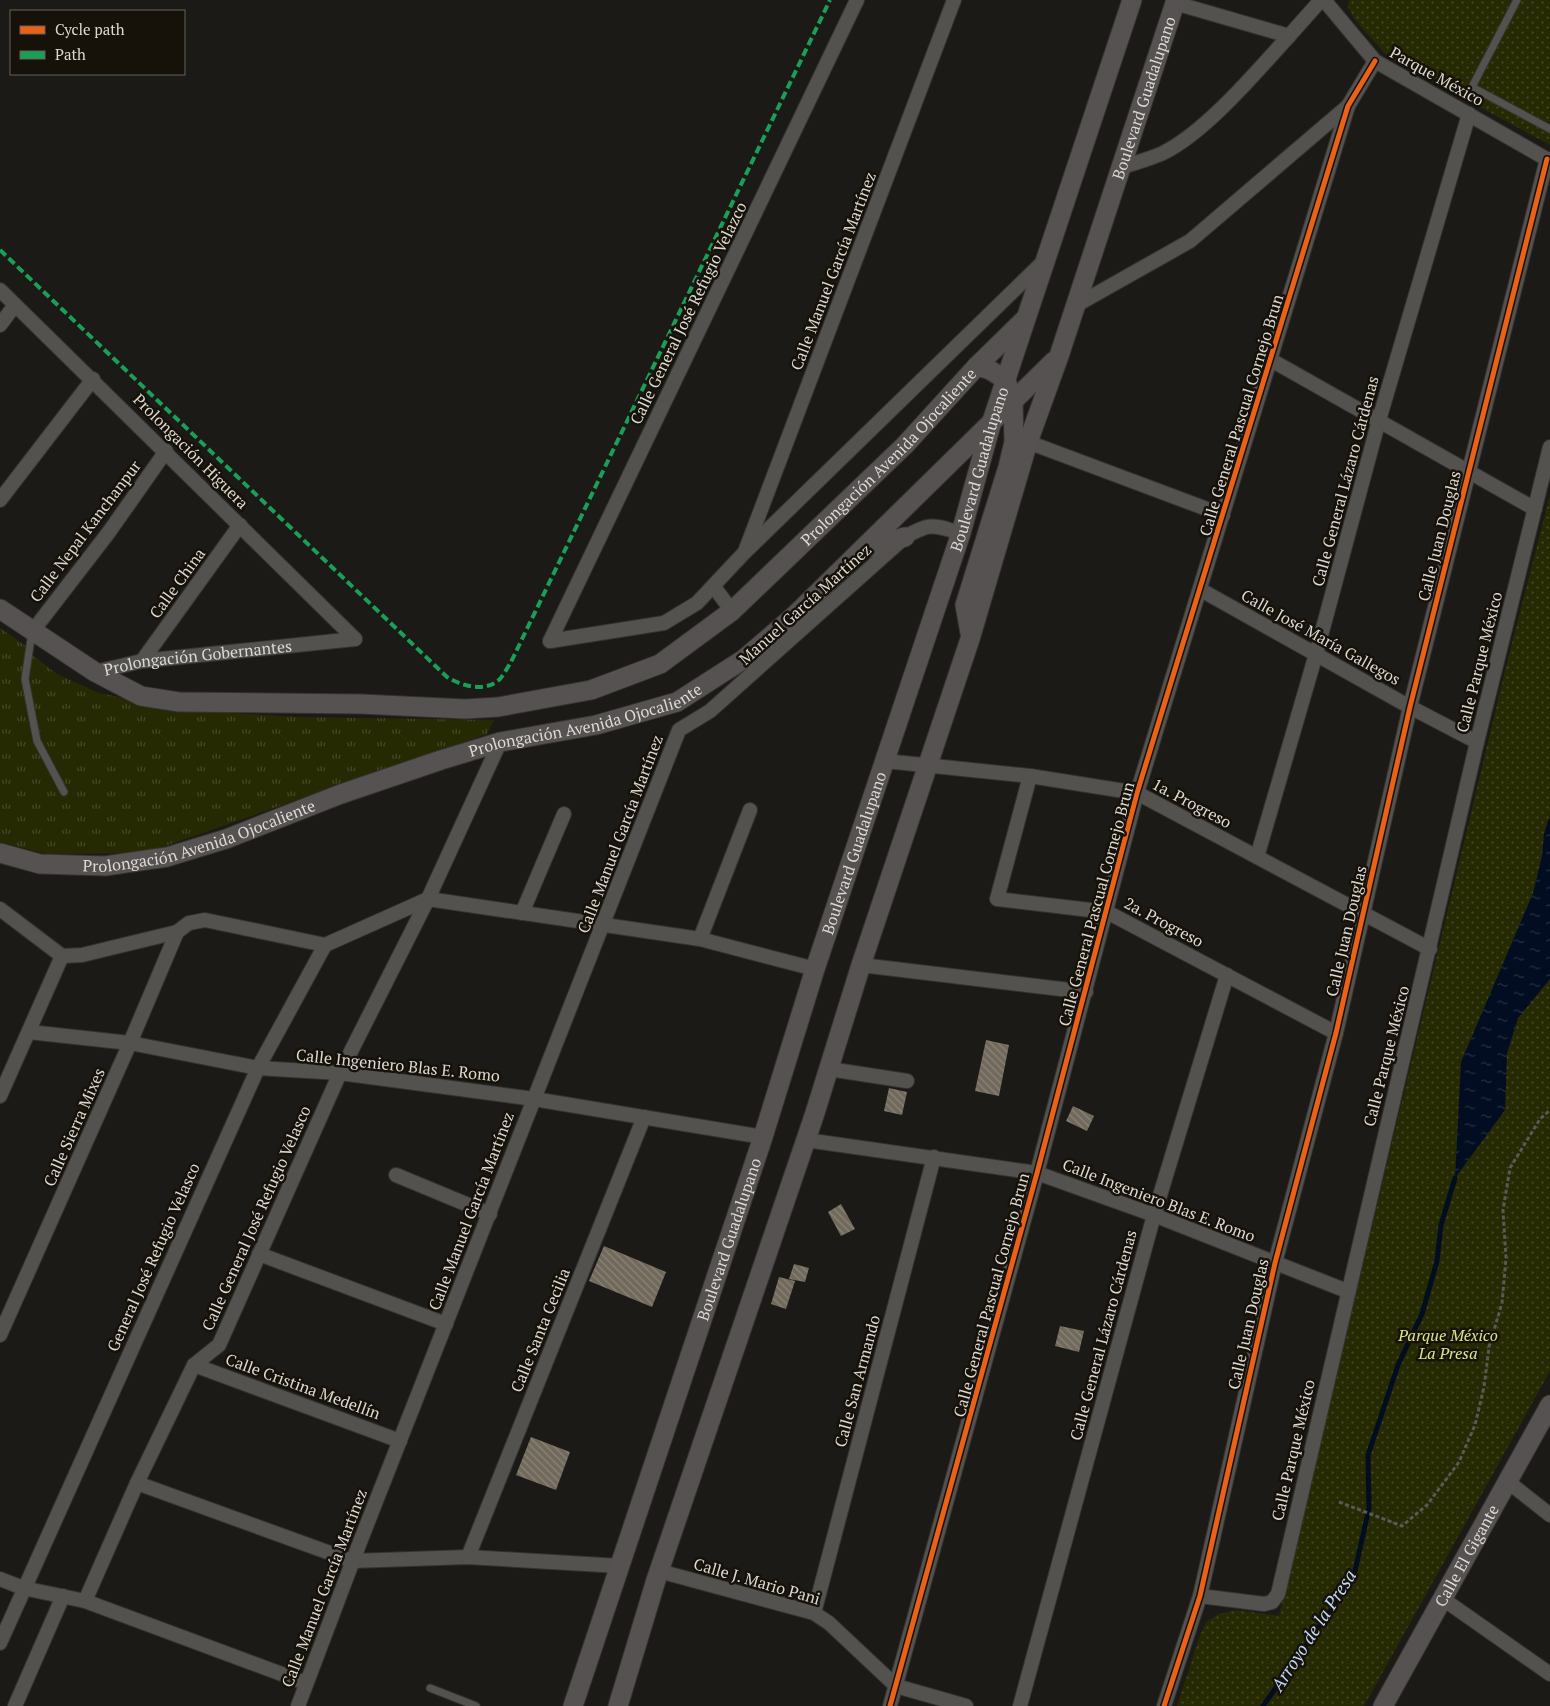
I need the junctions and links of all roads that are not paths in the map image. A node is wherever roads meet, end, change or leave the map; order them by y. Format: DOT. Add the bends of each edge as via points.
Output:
graph roads {
  1 [pos="857,0"];
  2 [pos="954,0"];
  3 [pos="1132,0"];
  4 [pos="1323,0"];
  5 [pos="1517,0"];
  6 [pos="1176,1"];
  7 [pos="1289,36"];
  8 [pos="1375,61"];
  9 [pos="1348,106"];
  10 [pos="1469,114"];
  11 [pos="1550,129"];
  12 [pos="1548,160"];
  13 [pos="1120,168"];
  14 [pos="1046,259"];
  15 [pos="0,290"];
  16 [pos="15,305"];
  17 [pos="1073,307"];
  18 [pos="1028,316"];
  19 [pos="0,325"];
  20 [pos="1059,356"];
  21 [pos="1271,360"];
  22 [pos="977,366"];
  23 [pos="92,379"];
  24 [pos="1006,380"];
  25 [pos="1013,403"];
  26 [pos="1379,420"];
  27 [pos="992,421"];
  28 [pos="1028,442"];
  29 [pos="1550,447"];
  30 [pos="166,451"];
  31 [pos="1467,471"];
  32 [pos="0,500"];
  33 [pos="1535,509"];
  34 [pos="1223,515"];
  35 [pos="240,525"];
  36 [pos="961,533"];
  37 [pos="905,537"];
  38 [pos="862,550"];
  39 [pos="744,553"];
  40 [pos="714,587"];
  41 [pos="1201,590"];
  42 [pos="0,609"];
  43 [pos="732,611"];
  44 [pos="32,632"];
  45 [pos="355,638"];
  46 [pos="970,640"];
  47 [pos="550,641"];
  48 [pos="1316,654"];
  49 [pos="142,661"];
  50 [pos="95,672"];
  51 [pos="1410,707"];
  52 [pos="679,730"];
  53 [pos="500,742"];
  54 [pos="1477,742"];
  55 [pos="885,761"];
  56 [pos="928,764"];
  57 [pos="1030,776"];
  58 [pos="64,792"];
  59 [pos="1138,794"];
  60 [pos="750,810"];
  61 [pos="564,814"];
  62 [pos="0,853"];
  63 [pos="1257,857"];
  64 [pos="428,899"];
  65 [pos="0,908"];
  66 [pos="1107,912"];
  67 [pos="522,913"];
  68 [pos="1363,914"];
  69 [pos="603,926"];
  70 [pos="177,932"];
  71 [pos="700,939"];
  72 [pos="325,945"];
  73 [pos="1430,949"];
  74 [pos="62,956"];
  75 [pos="861,965"];
  76 [pos="815,969"];
  77 [pos="1227,975"];
  78 [pos="1086,992"];
  79 [pos="29,1032"];
  80 [pos="1336,1033"];
  81 [pos="130,1043"];
  82 [pos="258,1068"];
  83 [pos="829,1069"];
  84 [pos="340,1073"];
  85 [pos="907,1081"];
  86 [pos="0,1096"];
  87 [pos="534,1098"];
  88 [pos="644,1116"];
  89 [pos="763,1137"];
  90 [pos="806,1140"];
  91 [pos="934,1157"];
  92 [pos="1037,1173"];
  93 [pos="396,1175"];
  94 [pos="490,1214"];
  95 [pos="1154,1215"];
  96 [pos="258,1254"];
  97 [pos="1275,1263"];
  98 [pos="1347,1291"];
  99 [pos="446,1324"];
  100 [pos="0,1334"];
  101 [pos="194,1365"];
  102 [pos="1550,1405"];
  103 [pos="400,1441"];
  104 [pos="1507,1481"];
  105 [pos="137,1482"];
  106 [pos="1550,1515"];
  107 [pos="468,1557"];
  108 [pos="352,1561"];
  109 [pos="620,1566"];
  110 [pos="659,1571"];
  111 [pos="0,1579"];
  112 [pos="23,1588"];
  113 [pos="63,1596"];
  114 [pos="1200,1596"];
  115 [pos="1443,1599"];
  116 [pos="85,1601"];
  117 [pos="814,1613"];
  118 [pos="0,1643"];
  119 [pos="1550,1674"];
  120 [pos="306,1683"];
  121 [pos="896,1686"];
  122 [pos="430,1688"];
  123 [pos="15,1706"];
  124 [pos="298,1706"];
  125 [pos="476,1706"];
  126 [pos="573,1706"];
  127 [pos="618,1706"];
  128 [pos="890,1706"];
  129 [pos="966,1706"];
  130 [pos="1020,1706"];
  131 [pos="1164,1706"];
  132 [pos="1383,1706"];
  1 -- 47 [label="street, Calle General José Refugio Velazco"];
  2 -- 39 [label="street, Calle Manuel García Martínez"];
  3 -- 14 [label="main road, Boulevard Guadalupano"];
  4 -- 7 [label="street"];
  4 -- 8 [label="street, Parque México"];
  5 -- 11 [label="lane" via="1472,87"];
  6 -- 7 [label="street"];
  6 -- 13 [label="main road, Boulevard Guadalupano"];
  7 -- 13 [label="street" via="1242,88 1194,132 1162,153"];
  8 -- 9 [label="street, Calle General Pascual Cornejo Brun"];
  8 -- 10 [label="street, Parque México"];
  9 -- 17 [label="street, Calle General Pascual Cornejo Brun" via="1190,242"];
  9 -- 21 [label="street, Calle General Pascual Cornejo Brun"];
  10 -- 12 [label="street, Parque México"];
  10 -- 26 [label="street, Calle General Lázaro Cárdenas"];
  12 -- 31 [label="street, Calle Juan Douglas"];
  13 -- 17 [label="main road, Boulevard Guadalupano"];
  14 -- 18 [label="main road, Boulevard Guadalupano"];
  14 -- 39 [label="street, Prolongación Avenida Ojocaliente"];
  15 -- 16 [label="street, Prolongación Higuera"];
  16 -- 19 [label="street"];
  16 -- 23 [label="street, Prolongación Higuera"];
  17 -- 20 [label="main road, Boulevard Guadalupano"];
  18 -- 22 [label="main road, Prolongación Avenida Ojocaliente"];
  18 -- 24 [label="main road, Boulevard Guadalupano"];
  20 -- 25 [label="main road, Prolongación Avenida Ojocaliente"];
  20 -- 28 [label="main road, Boulevard Guadalupano"];
  21 -- 26 [label="street"];
  21 -- 34 [label="street, Calle General Pascual Cornejo Brun"];
  22 -- 24 [label="main road"];
  22 -- 43 [label="main road, Prolongación Avenida Ojocaliente" via="905,445"];
  23 -- 30 [label="street, Prolongación Higuera"];
  23 -- 32 [label="street"];
  24 -- 25 [label="main road"];
  24 -- 27 [label="main road, Boulevard Guadalupano"];
  25 -- 27 [label="main road, Prolongación Avenida Ojocaliente"];
  25 -- 46 [label="main road" via="1014,442 965,605"];
  26 -- 31 [label="street"];
  26 -- 48 [label="street, Calle General Lázaro Cárdenas"];
  27 -- 36 [label="main road, Boulevard Guadalupano"];
  27 -- 38 [label="main road, Prolongación Avenida Ojocaliente"];
  28 -- 34 [label="street"];
  28 -- 46 [label="main road, Boulevard Guadalupano"];
  29 -- 33 [label="street, Calle Parque México"];
  30 -- 35 [label="street, Prolongación Higuera"];
  30 -- 44 [label="street, Calle Nepal Kanchanpur"];
  31 -- 33 [label="street"];
  31 -- 51 [label="street, Calle Juan Douglas"];
  33 -- 54 [label="street, Calle Parque México"];
  34 -- 41 [label="street, Calle General Pascual Cornejo Brun"];
  35 -- 45 [label="street, Prolongación Higuera"];
  35 -- 49 [label="street, Calle China"];
  36 -- 37 [label="street, Manuel García Martínez" via="933,525 924,526"];
  36 -- 55 [label="main road, Boulevard Guadalupano"];
  37 -- 38 [label="main road"];
  37 -- 52 [label="street, Manuel García Martínez" via="710,711"];
  38 -- 53 [label="main road, Prolongación Avenida Ojocaliente" via="744,660 677,702 596,725"];
  39 -- 40 [label="street, Prolongación Avenida Ojocaliente"];
  40 -- 43 [label="street"];
  40 -- 47 [label="street, Prolongación Avenida Ojocaliente" via="690,608 664,623"];
  41 -- 48 [label="street, Calle José María Gallegos"];
  41 -- 59 [label="street, Calle General Pascual Cornejo Brun"];
  42 -- 44 [label="main road, Prolongación Gobernantes"];
  43 -- 50 [label="main road, Prolongación Avenida Ojocaliente" via="660,664 591,690 498,707 465,709 179,702 141,696"];
  44 -- 50 [label="main road, Prolongación Gobernantes"];
  44 -- 58 [label="lane" via="25,679 37,741"];
  45 -- 49 [label="street, Prolongación Gobernantes"];
  46 -- 56 [label="main road, Boulevard Guadalupano"];
  48 -- 51 [label="street, Calle José María Gallegos"];
  48 -- 63 [label="street, Calle General Lázaro Cárdenas"];
  49 -- 50 [label="street, Prolongación Gobernantes"];
  51 -- 54 [label="street, Calle José María Gallegos"];
  51 -- 68 [label="street, Calle Juan Douglas"];
  52 -- 69 [label="street, Calle Manuel García Martínez"];
  53 -- 62 [label="main road, Prolongación Avenida Ojocaliente" via="341,794 226,839 167,857 106,866 40,864"];
  53 -- 64 [label="street, Calle General José Refugio Velasco"];
  54 -- 73 [label="street, Calle Parque México"];
  55 -- 56 [label="street, 1a. Progreso"];
  55 -- 76 [label="main road, Boulevard Guadalupano"];
  56 -- 57 [label="street, 1a. Progreso"];
  56 -- 75 [label="main road, Boulevard Guadalupano"];
  57 -- 59 [label="street, 1a. Progreso"];
  57 -- 66 [label="street, 2a. Progreso" via="997,899"];
  59 -- 63 [label="street, 1a. Progreso"];
  59 -- 66 [label="street, Calle General Pascual Cornejo Brun"];
  60 -- 71 [label="street"];
  61 -- 67 [label="street"];
  63 -- 68 [label="street, 1a. Progreso"];
  64 -- 67 [label="street"];
  64 -- 72 [label="street"];
  64 -- 84 [label="street, Calle General José Refugio Velasco"];
  65 -- 74 [label="street"];
  66 -- 77 [label="street, 2a. Progreso"];
  66 -- 78 [label="street, Calle General Pascual Cornejo Brun"];
  67 -- 69 [label="street"];
  68 -- 73 [label="street, 1a. Progreso"];
  68 -- 80 [label="street, Calle Juan Douglas"];
  69 -- 71 [label="street"];
  69 -- 87 [label="street, Calle Manuel García Martínez"];
  70 -- 72 [label="street" via="189,923 205,920"];
  70 -- 74 [label="street"];
  70 -- 81 [label="street, Calle Sierra Mixes"];
  71 -- 76 [label="street"];
  72 -- 82 [label="street, General José Refugio Velasco"];
  73 -- 98 [label="street, Calle Parque México"];
  74 -- 79 [label="street"];
  75 -- 78 [label="street"];
  75 -- 83 [label="main road, Boulevard Guadalupano"];
  76 -- 89 [label="main road, Boulevard Guadalupano"];
  77 -- 80 [label="street, 2a. Progreso"];
  77 -- 95 [label="street, Calle General Lázaro Cárdenas"];
  78 -- 92 [label="street, Calle General Pascual Cornejo Brun"];
  79 -- 81 [label="street, Calle Ingeniero Blas E. Romo"];
  79 -- 86 [label="street"];
  80 -- 97 [label="street, Calle Juan Douglas"];
  81 -- 82 [label="street, Calle Ingeniero Blas E. Romo"];
  81 -- 100 [label="street, Calle Sierra Mixes"];
  82 -- 84 [label="street, Calle Ingeniero Blas E. Romo"];
  82 -- 112 [label="street, General José Refugio Velasco"];
  83 -- 85 [label="street"];
  83 -- 90 [label="main road, Boulevard Guadalupano"];
  84 -- 87 [label="street, Calle Ingeniero Blas E. Romo"];
  84 -- 96 [label="street, Calle General José Refugio Velasco"];
  87 -- 88 [label="street, Calle Ingeniero Blas E. Romo"];
  87 -- 94 [label="street, Calle Manuel García Martínez"];
  88 -- 89 [label="street, Calle Ingeniero Blas E. Romo"];
  88 -- 107 [label="street, Calle Santa Cecilia"];
  89 -- 109 [label="main road, Boulevard Guadalupano"];
  90 -- 91 [label="street, Calle Ingeniero Blas E. Romo"];
  90 -- 110 [label="main road, Boulevard Guadalupano"];
  91 -- 92 [label="street, Calle Ingeniero Blas E. Romo"];
  91 -- 117 [label="street, Calle San Armando"];
  92 -- 95 [label="street, Calle Ingeniero Blas E. Romo"];
  92 -- 121 [label="street, Calle General Pascual Cornejo Brun"];
  93 -- 94 [label="street"];
  94 -- 99 [label="street, Calle Manuel García Martínez"];
  95 -- 97 [label="street, Calle Ingeniero Blas E. Romo"];
  95 -- 130 [label="street, Calle General Lázaro Cárdenas"];
  96 -- 99 [label="street"];
  96 -- 101 [label="street, Calle General José Refugio Velasco" via="219,1345"];
  97 -- 98 [label="street, Calle Ingeniero Blas E. Romo"];
  97 -- 114 [label="street, Calle Juan Douglas"];
  98 -- 114 [label="street, Calle Parque México" via="1278,1594 1272,1602 1264,1604"];
  99 -- 103 [label="street, Calle Manuel García Martínez"];
  101 -- 103 [label="street, Calle Cristina Medellín"];
  101 -- 105 [label="street, Calle General José Refugio Velasco"];
  102 -- 104 [label="main road, Calle El Gigante"];
  103 -- 108 [label="street, Calle Manuel García Martínez"];
  104 -- 106 [label="street"];
  104 -- 115 [label="main road, Calle El Gigante"];
  105 -- 108 [label="street"];
  105 -- 116 [label="street, Calle General José Refugio Velasco"];
  107 -- 108 [label="street"];
  107 -- 109 [label="street"];
  108 -- 120 [label="street, Calle Manuel García Martínez"];
  109 -- 126 [label="main road, Boulevard Guadalupano"];
  110 -- 117 [label="street, Calle J. Mario Pani"];
  110 -- 127 [label="main road, Boulevard Guadalupano"];
  111 -- 112 [label="street"];
  112 -- 113 [label="street"];
  112 -- 118 [label="street"];
  113 -- 116 [label="street"];
  113 -- 123 [label="street"];
  114 -- 131 [label="street, Calle Juan Douglas"];
  115 -- 119 [label="street"];
  115 -- 132 [label="main road, Calle El Gigante"];
  116 -- 120 [label="street"];
  117 -- 121 [label="street, Calle J. Mario Pani" via="829,1622"];
  120 -- 124 [label="street, Calle Manuel García Martínez"];
  121 -- 128 [label="street, Calle General Pascual Cornejo Brun"];
  121 -- 129 [label="street, Calle J. Mario Pani"];
  122 -- 125 [label="lane"];
}
